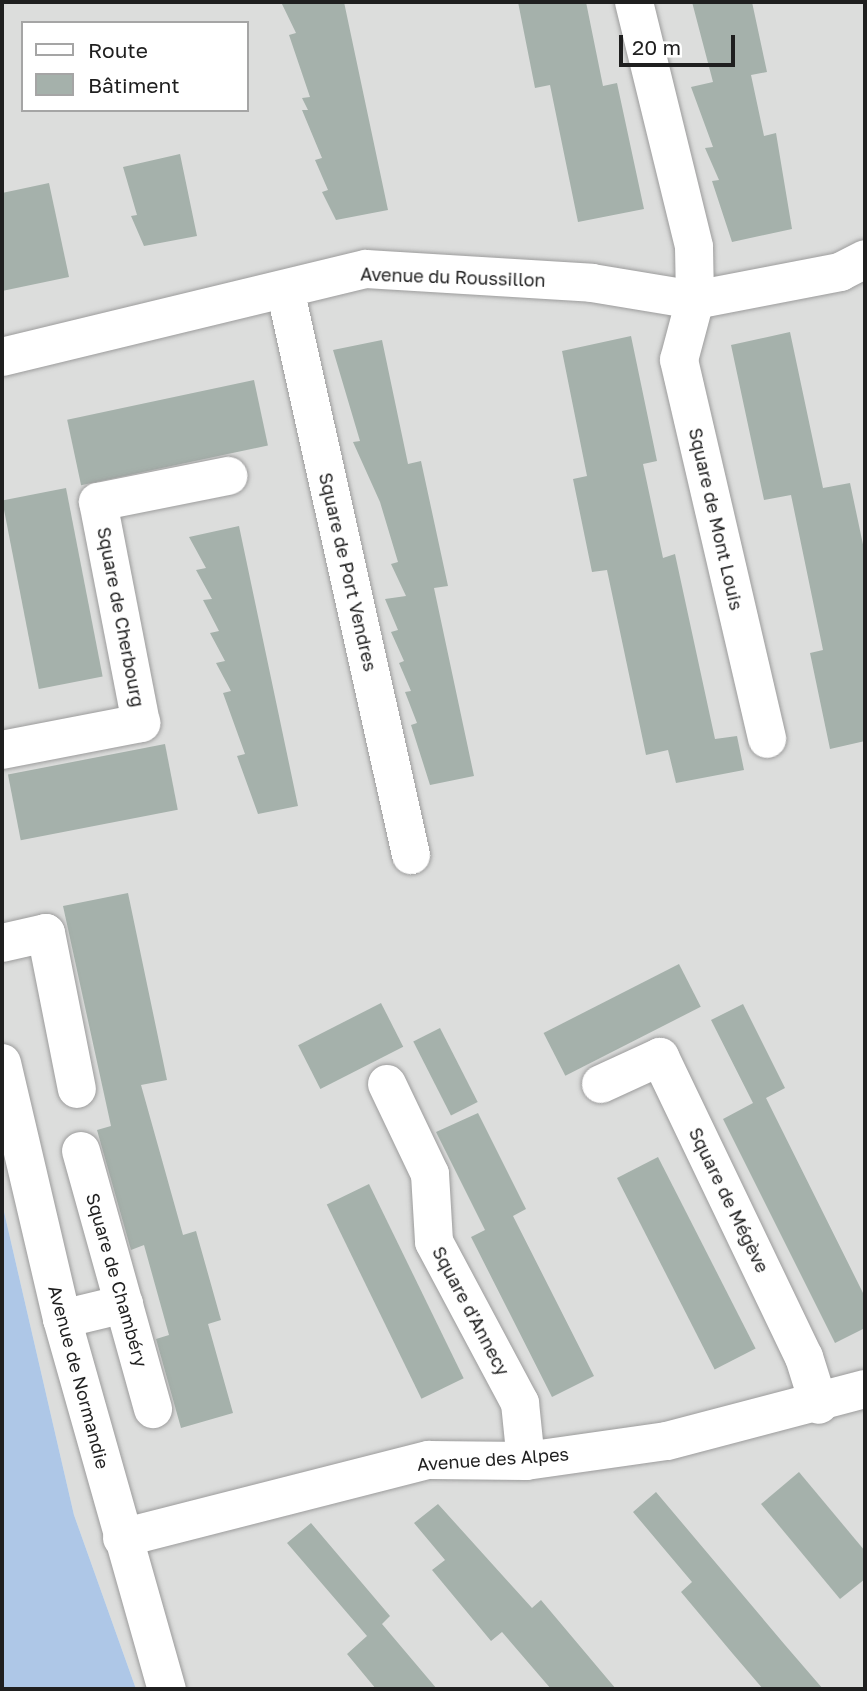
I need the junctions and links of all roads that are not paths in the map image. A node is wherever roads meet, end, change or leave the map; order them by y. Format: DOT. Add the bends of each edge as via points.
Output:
graph roads {
  1 [pos="634,2"];
  2 [pos="865,259"];
  3 [pos="285,289"];
  4 [pos="695,300"];
  5 [pos="2,357"];
  6 [pos="228,476"];
  7 [pos="767,739"];
  8 [pos="2,750"];
  9 [pos="411,855"];
  10 [pos="2,943"];
  11 [pos="2,1063"];
  12 [pos="387,1084"];
  13 [pos="601,1084"];
  14 [pos="77,1089"];
  15 [pos="81,1151"];
  16 [pos="124,1304"];
  17 [pos="62,1319"];
  18 [pos="865,1389"];
  19 [pos="819,1405"];
  20 [pos="153,1409"];
  21 [pos="526,1461"];
  22 [pos="122,1538"];
  23 [pos="167,1689"];
  1 -- 4 [label="street, Square de Mont Louis" via="694,247"];
  2 -- 4 [label="street, Avenue du Roussillon" via="840,272"];
  3 -- 4 [label="street, Avenue du Roussillon" via="366,269 592,283"];
  3 -- 5 [label="street, Avenue du Roussillon"];
  3 -- 9 [label="street, Square de Port Vendres"];
  4 -- 7 [label="street, Square de Mont Louis" via="679,360"];
  6 -- 8 [label="street, Square de Cherbourg" via="98,502 141,723"];
  10 -- 14 [label="street" via="46,933"];
  11 -- 17 [label="street, Avenue de Normandie"];
  12 -- 21 [label="street, Square d'Annecy" via="430,1174 434,1242 520,1403"];
  13 -- 19 [label="street, Square de Mégève" via="660,1057 804,1357"];
  15 -- 16 [label="street, Square de Chambéry"];
  16 -- 17 [label="street"];
  16 -- 20 [label="street, Square de Chambéry"];
  17 -- 22 [label="street, Avenue de Normandie"];
  18 -- 19 [label="street, Avenue des Alpes"];
  19 -- 21 [label="street, Avenue des Alpes" via="667,1441"];
  21 -- 22 [label="street, Avenue des Alpes" via="429,1461"];
  22 -- 23 [label="street, Avenue de Normandie"];
}
